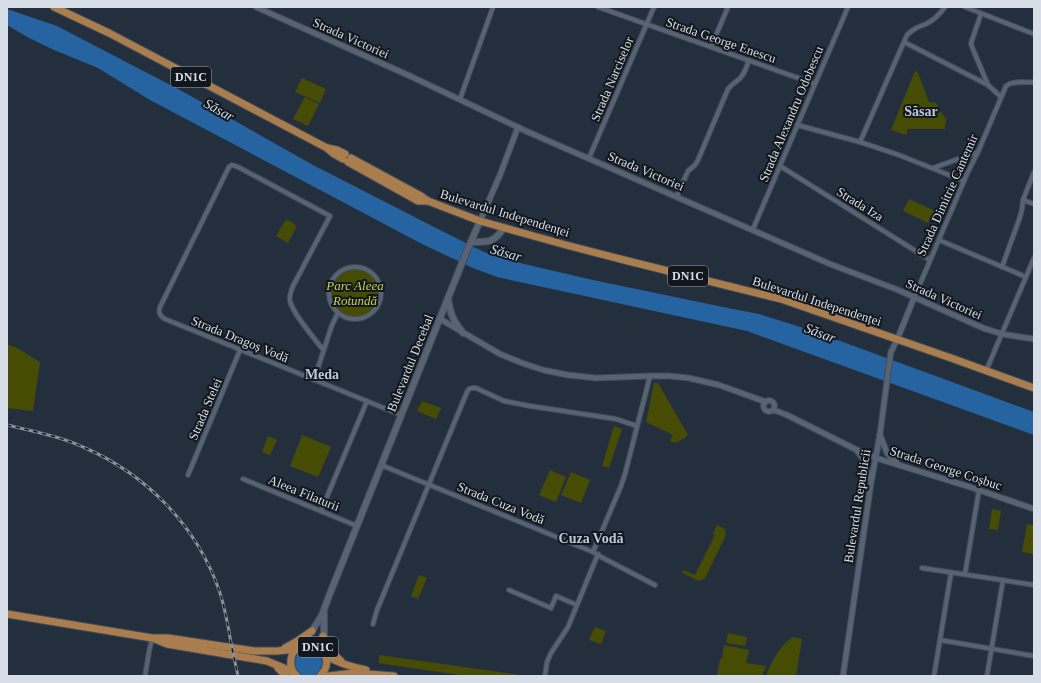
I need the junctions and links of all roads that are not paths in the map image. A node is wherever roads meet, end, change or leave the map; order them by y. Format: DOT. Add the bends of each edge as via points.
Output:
graph roads {
  1 [pos="54,7"];
  2 [pos="256,7"];
  3 [pos="493,7"];
  4 [pos="598,7"];
  5 [pos="654,7"];
  6 [pos="728,7"];
  7 [pos="848,7"];
  8 [pos="945,7"];
  9 [pos="965,7"];
  10 [pos="981,14"];
  11 [pos="646,24"];
  12 [pos="1034,34"];
  13 [pos="904,42"];
  14 [pos="711,47"];
  15 [pos="749,60"];
  16 [pos="1034,82"];
  17 [pos="815,84"];
  18 [pos="988,85"];
  19 [pos="1001,96"];
  20 [pos="460,100"];
  21 [pos="797,125"];
  22 [pos="518,127"];
  23 [pos="860,142"];
  24 [pos="978,152"];
  25 [pos="588,158"];
  26 [pos="780,166"];
  27 [pos="933,168"];
  28 [pos="1034,172"];
  29 [pos="964,181"];
  30 [pos="677,196"];
  31 [pos="1023,200"];
  32 [pos="1034,204"];
  33 [pos="480,221"];
  34 [pos="504,227"];
  35 [pos="752,230"];
  36 [pos="939,240"];
  37 [pos="471,242"];
  38 [pos="1034,258"];
  39 [pos="930,260"];
  40 [pos="1002,267"];
  41 [pos="1026,277"];
  42 [pos="914,298"];
  43 [pos="448,299"];
  44 [pos="338,313"];
  45 [pos="440,319"];
  46 [pos="463,333"];
  47 [pos="1002,334"];
  48 [pos="1034,339"];
  49 [pos="897,340"];
  50 [pos="240,350"];
  51 [pos="324,350"];
  52 [pos="986,371"];
  53 [pos="650,376"];
  54 [pos="314,380"];
  55 [pos="1034,388"];
  56 [pos="367,402"];
  57 [pos="765,404"];
  58 [pos="774,408"];
  59 [pos="401,415"];
  60 [pos="637,426"];
  61 [pos="880,434"];
  62 [pos="854,449"];
  63 [pos="876,458"];
  64 [pos="898,464"];
  65 [pos="381,465"];
  66 [pos="188,475"];
  67 [pos="243,479"];
  68 [pos="871,483"];
  69 [pos="429,485"];
  70 [pos="979,490"];
  71 [pos="1034,509"];
  72 [pos="320,511"];
  73 [pos="357,526"];
  74 [pos="593,552"];
  75 [pos="598,554"];
  76 [pos="922,568"];
  77 [pos="951,572"];
  78 [pos="965,574"];
  79 [pos="1003,580"];
  80 [pos="656,585"];
  81 [pos="1034,585"];
  82 [pos="509,590"];
  83 [pos="576,604"];
  84 [pos="324,608"];
  85 [pos="7,614"];
  86 [pos="373,624"];
  87 [pos="312,631"];
  88 [pos="323,636"];
  89 [pos="152,638"];
  90 [pos="940,640"];
  91 [pos="299,647"];
  92 [pos="992,648"];
  93 [pos="277,651"];
  94 [pos="324,654"];
  95 [pos="1034,656"];
  96 [pos="273,664"];
  97 [pos="346,672"];
  98 [pos="295,674"];
  99 [pos="383,674"];
  100 [pos="145,676"];
  101 [pos="286,676"];
  102 [pos="320,676"];
  103 [pos="328,676"];
  104 [pos="394,676"];
  105 [pos="545,676"];
  106 [pos="843,676"];
  107 [pos="934,676"];
  108 [pos="987,676"];
  1 -- 33 [label="main road, Bulevardul Independenței / DN1C" via="103,30 327,148 337,150 418,201 428,201"];
  2 -- 20 [label="street, Strada Victoriei"];
  3 -- 20 [label="street"];
  4 -- 11 [label="street, Strada George Enescu"];
  5 -- 11 [label="street, Strada Narciselor"];
  6 -- 14 [label="street"];
  7 -- 17 [label="street, Strada Alexandru Odobescu"];
  8 -- 13 [label="street" via="935,18 912,30"];
  9 -- 10 [label="street"];
  10 -- 12 [label="street"];
  10 -- 18 [label="street" via="971,43"];
  11 -- 14 [label="street, Strada George Enescu"];
  11 -- 25 [label="street, Strada Narciselor"];
  13 -- 18 [label="street"];
  13 -- 23 [label="street"];
  14 -- 15 [label="street, Strada George Enescu"];
  15 -- 17 [label="street, Strada George Enescu"];
  15 -- 30 [label="street" via="742,76 732,83 728,90 698,160 688,171"];
  16 -- 19 [label="street, Strada Dimitrie Cantemir" via="1009,83"];
  17 -- 21 [label="street, Strada Alexandru Odobescu"];
  18 -- 19 [label="street"];
  19 -- 24 [label="street, Strada Dimitrie Cantemir"];
  20 -- 22 [label="street, Strada Victoriei"];
  21 -- 23 [label="street"];
  21 -- 26 [label="street, Strada Alexandru Odobescu"];
  22 -- 25 [label="street, Strada Victoriei"];
  22 -- 33 [label="street, Bulevardul Decebal"];
  23 -- 27 [label="street"];
  24 -- 27 [label="street"];
  24 -- 29 [label="street, Strada Dimitrie Cantemir"];
  25 -- 30 [label="street, Strada Victoriei"];
  26 -- 35 [label="street, Strada Alexandru Odobescu"];
  26 -- 39 [label="street, Strada Iza"];
  27 -- 29 [label="street"];
  28 -- 31 [label="street"];
  29 -- 36 [label="street, Strada Dimitrie Cantemir"];
  30 -- 35 [label="street, Strada Victoriei"];
  31 -- 32 [label="street"];
  31 -- 40 [label="street"];
  33 -- 34 [label="main road, Bulevardul Independenței / DN1C"];
  33 -- 37 [label="main road, Bulevardul Decebal"];
  34 -- 37 [label="main road" via="500,234 490,241"];
  34 -- 49 [label="main road, Bulevardul Independenței / DN1C" via="781,299"];
  35 -- 42 [label="street, Strada Victoriei"];
  36 -- 39 [label="street, Strada Dimitrie Cantemir"];
  36 -- 40 [label="street"];
  37 -- 43 [label="main road, Bulevardul Decebal"];
  38 -- 41 [label="street"];
  39 -- 42 [label="street, Strada Dimitrie Cantemir"];
  40 -- 41 [label="street"];
  41 -- 47 [label="street"];
  42 -- 47 [label="street, Strada Victoriei" via="982,328"];
  42 -- 49 [label="street, Strada Dimitrie Cantemir"];
  43 -- 45 [label="main road, Bulevardul Decebal"];
  43 -- 46 [label="main road" via="451,315"];
  44 -- 44 [label="street" via="356,319 368,316 374,311 381,300 382,291 378,279 372,272 356,266 336,274 331,282 329,294 331,303"];
  44 -- 51 [label="street"];
  45 -- 46 [label="street, Strada George Coșbuc"];
  45 -- 59 [label="main road, Bulevardul Decebal"];
  46 -- 53 [label="street, Strada George Coșbuc" via="508,358 555,373 596,378"];
  47 -- 48 [label="street, Strada Victoriei"];
  47 -- 52 [label="street"];
  49 -- 52 [label="main road, Bulevardul Independenței / DN1C"];
  49 -- 61 [label="street, Bulevardul Republicii" via="891,352"];
  50 -- 51 [label="street, Strada Dragoș Vodă" via="165,319 159,311 227,169 232,165 330,216 290,295 295,312"];
  50 -- 54 [label="street, Strada Dragoș Vodă"];
  50 -- 66 [label="street, Strada Stelei"];
  51 -- 54 [label="street"];
  52 -- 55 [label="main road, Bulevardul Independenței / DN1C"];
  53 -- 57 [label="street, Strada George Coșbuc" via="699,380 728,388"];
  53 -- 60 [label="street"];
  54 -- 56 [label="street, Strada Dragoș Vodă"];
  56 -- 59 [label="street, Strada Dragoș Vodă"];
  56 -- 72 [label="street"];
  57 -- 58 [label="street, Strada George Coșbuc" via="768,401 772,402"];
  57 -- 58 [label="street, Strada George Coșbuc" via="767,411 771,412"];
  58 -- 62 [label="street, Strada George Coșbuc"];
  59 -- 65 [label="main road, Bulevardul Decebal"];
  60 -- 69 [label="street" via="616,419 511,402 472,388 467,392"];
  60 -- 74 [label="street" via="621,486"];
  61 -- 63 [label="street, Bulevardul Republicii"];
  61 -- 64 [label="street" via="888,453"];
  62 -- 63 [label="street, Strada George Coșbuc"];
  62 -- 68 [label="street" via="868,468"];
  63 -- 64 [label="street, Strada George Coșbuc"];
  63 -- 68 [label="street, Bulevardul Republicii"];
  64 -- 70 [label="street, Strada George Coșbuc"];
  65 -- 69 [label="street, Strada Cuza Vodă"];
  65 -- 73 [label="main road, Bulevardul Decebal"];
  67 -- 72 [label="street, Aleea Filaturii"];
  68 -- 106 [label="street, Bulevardul Republicii"];
  69 -- 74 [label="street, Strada Cuza Vodă"];
  69 -- 86 [label="street"];
  70 -- 71 [label="street, Strada George Coșbuc"];
  70 -- 78 [label="street"];
  72 -- 73 [label="street, Aleea Filaturii"];
  73 -- 84 [label="main road, Bulevardul Decebal"];
  74 -- 75 [label="street, Strada Cuza Vodă"];
  75 -- 80 [label="street, Strada Cuza Vodă"];
  75 -- 83 [label="street"];
  76 -- 77 [label="street"];
  77 -- 78 [label="street"];
  77 -- 90 [label="street"];
  78 -- 79 [label="street"];
  79 -- 81 [label="street"];
  79 -- 92 [label="street"];
  82 -- 83 [label="street" via="551,608 556,596"];
  83 -- 105 [label="street" via="568,627 551,652"];
  84 -- 87 [label="main road, Bulevardul Decebal"];
  84 -- 88 [label="main road, Bulevardul Decebal"];
  85 -- 89 [label="main road, DN1C"];
  87 -- 91 [label="main road, Bulevardul Decebal"];
  87 -- 93 [label="main road"];
  88 -- 94 [label="main road, Bulevardul Decebal"];
  88 -- 97 [label="main road"];
  89 -- 93 [label="main road, DN1C" via="168,638 254,651"];
  89 -- 96 [label="main road, DN1C" via="167,644 260,659"];
  89 -- 100 [label="street"];
  90 -- 92 [label="street"];
  90 -- 107 [label="street"];
  91 -- 93 [label="main road, DN1C"];
  91 -- 94 [label="main road, DN1C" via="314,645"];
  91 -- 98 [label="main road, DN1C" via="291,657 291,667"];
  92 -- 95 [label="street"];
  92 -- 108 [label="street"];
  94 -- 97 [label="main road, DN1C" via="338,662"];
  94 -- 102 [label="main road, DN1C" via="326,667"];
  96 -- 98 [label="main road, DN1C"];
  96 -- 101 [label="main road"];
  97 -- 99 [label="main road, DN1C"];
  97 -- 99 [label="main road, DN1C" via="362,669"];
  97 -- 103 [label="main road, DN1C"];
  99 -- 104 [label="main road, DN1C"];
}
